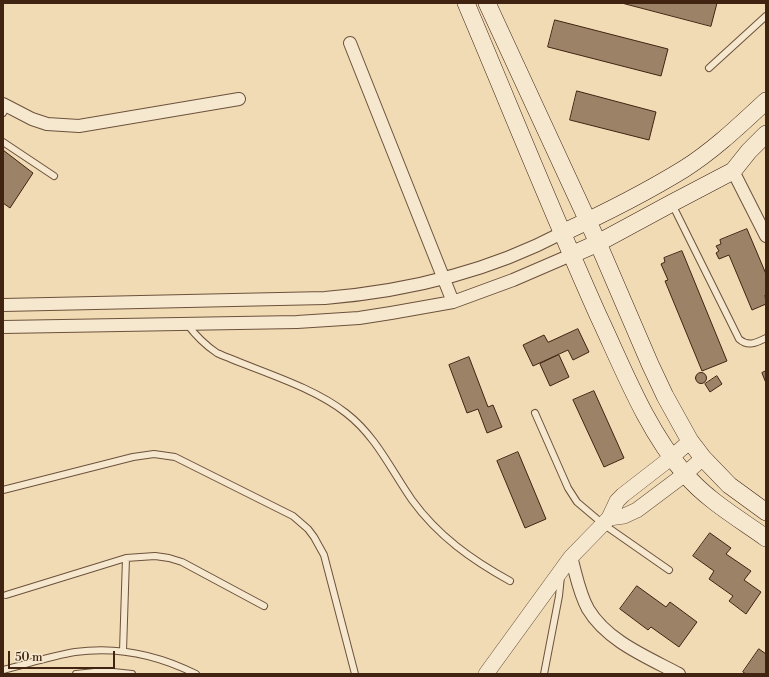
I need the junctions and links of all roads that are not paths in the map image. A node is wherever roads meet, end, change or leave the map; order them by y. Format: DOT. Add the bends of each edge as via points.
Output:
graph roads {
  1 [pos="466,3"];
  2 [pos="487,3"];
  3 [pos="766,16"];
  4 [pos="502,38"];
  5 [pos="350,43"];
  6 [pos="483,44"];
  7 [pos="709,68"];
  8 [pos="239,99"];
  9 [pos="766,101"];
  10 [pos="4,108"];
  11 [pos="766,134"];
  12 [pos="3,142"];
  13 [pos="733,171"];
  14 [pos="54,176"];
  15 [pos="672,203"];
  16 [pos="588,221"];
  17 [pos="562,233"];
  18 [pos="766,236"];
  19 [pos="598,243"];
  20 [pos="571,255"];
  21 [pos="444,279"];
  22 [pos="453,302"];
  23 [pos="3,305"];
  24 [pos="187,324"];
  25 [pos="3,327"];
  26 [pos="766,338"];
  27 [pos="535,413"];
  28 [pos="690,441"];
  29 [pos="672,457"];
  30 [pos="703,458"];
  31 [pos="685,474"];
  32 [pos="3,490"];
  33 [pos="766,512"];
  34 [pos="606,521"];
  35 [pos="766,538"];
  36 [pos="571,557"];
  37 [pos="126,558"];
  38 [pos="561,570"];
  39 [pos="669,570"];
  40 [pos="510,581"];
  41 [pos="6,595"];
  42 [pos="264,606"];
  43 [pos="122,651"];
  44 [pos="3,670"];
  45 [pos="76,674"];
  46 [pos="132,674"];
  47 [pos="196,674"];
  48 [pos="355,674"];
  49 [pos="486,674"];
  50 [pos="544,674"];
  51 [pos="679,674"];
  1 -- 6 [label="main road"];
  2 -- 4 [label="main road"];
  3 -- 7 [label="lane"];
  4 -- 6 [label="main road"];
  4 -- 16 [label="main road"];
  5 -- 21 [label="street"];
  6 -- 17 [label="main road"];
  8 -- 10 [label="street" via="79,126 47,124"];
  9 -- 16 [label="main road" via="727,136 684,168"];
  11 -- 13 [label="main road" via="748,151"];
  12 -- 14 [label="lane"];
  13 -- 15 [label="main road"];
  13 -- 18 [label="street"];
  15 -- 19 [label="main road"];
  15 -- 26 [label="lane" via="739,339 743,343 753,344"];
  16 -- 17 [label="main road"];
  16 -- 19 [label="main road"];
  17 -- 20 [label="main road"];
  17 -- 21 [label="street" via="490,266"];
  19 -- 20 [label="main road"];
  19 -- 28 [label="main road" via="650,364"];
  20 -- 22 [label="street"];
  20 -- 29 [label="main road" via="635,396"];
  21 -- 22 [label="street"];
  21 -- 23 [label="street" via="383,292 325,298"];
  22 -- 24 [label="street" via="390,314 328,321"];
  24 -- 25 [label="street"];
  24 -- 40 [label="lane" via="200,340 217,353 304,388 346,413 380,450 412,500 432,525 456,547"];
  27 -- 34 [label="lane" via="568,488 578,502"];
  28 -- 29 [label="street"];
  28 -- 30 [label="main road"];
  29 -- 31 [label="main road"];
  29 -- 34 [label="street" via="623,495"];
  30 -- 31 [label="street"];
  30 -- 33 [label="main road" via="729,485"];
  31 -- 34 [label="street" via="636,510"];
  31 -- 35 [label="main road" via="715,502"];
  32 -- 48 [label="lane" via="144,454 164,455 184,461 293,516 308,529 324,555"];
  34 -- 36 [label="street"];
  34 -- 39 [label="lane"];
  36 -- 38 [label="street"];
  36 -- 51 [label="street" via="580,592 588,609 601,626 616,639"];
  37 -- 41 [label="lane"];
  37 -- 42 [label="lane" via="155,556 182,562"];
  37 -- 43 [label="lane"];
  38 -- 49 [label="street"];
  38 -- 50 [label="lane" via="559,596"];
  43 -- 44 [label="lane" via="74,652"];
  43 -- 47 [label="lane" via="176,664"];
  45 -- 46 [label="lane"];
}
